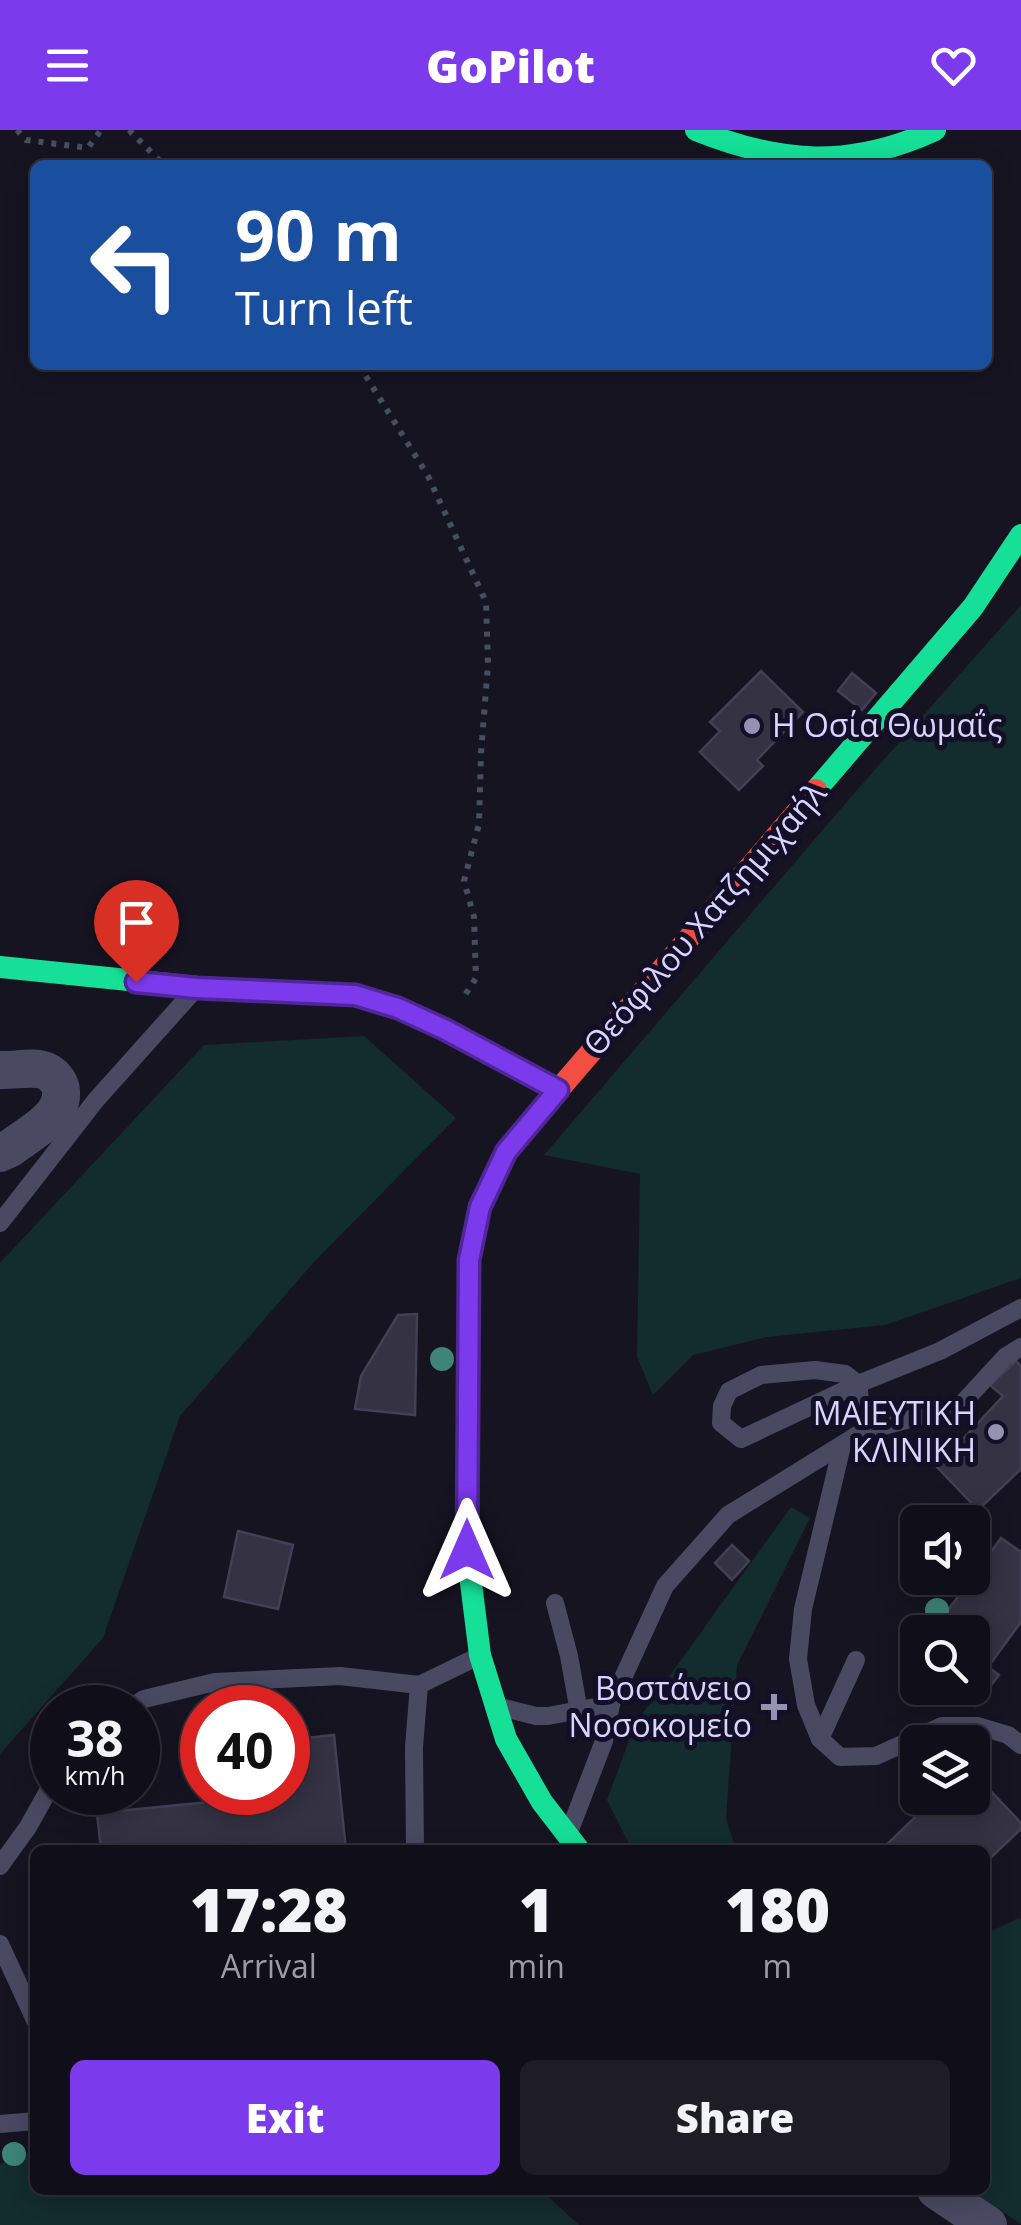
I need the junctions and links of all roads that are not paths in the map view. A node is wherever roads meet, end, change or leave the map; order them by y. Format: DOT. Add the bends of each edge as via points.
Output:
graph roads {
  1 [pos="696,130"];
  2 [pos="935,130"];
  3 [pos="1021,534"];
  4 [pos="0,967"];
  5 [pos="197,988"];
  6 [pos="0,1070"];
  7 [pos="558,1090"];
  8 [pos="0,1153"];
  9 [pos="0,1223"];
  10 [pos="1021,1308"];
  11 [pos="1021,1347"];
  12 [pos="858,1384"];
  13 [pos="864,1431"];
  14 [pos="842,1446"];
  15 [pos="555,1603"];
  16 [pos="480,1656"];
  17 [pos="856,1660"];
  18 [pos="418,1685"];
  19 [pos="160,1695"];
  20 [pos="611,1704"];
  21 [pos="496,1706"];
  22 [pos="579,1712"];
  23 [pos="820,1739"];
  24 [pos="1021,1744"];
  25 [pos="35,1815"];
  26 [pos="574,1842"];
  27 [pos="415,1845"];
  28 [pos="0,1866"];
  29 [pos="0,1944"];
  30 [pos="30,2008"];
  31 [pos="30,2121"];
  32 [pos="0,2124"];
  33 [pos="943,2195"];
  34 [pos="988,2225"];
  1 -- 2 [label="street" via="726,144 806,158 863,156"];
  3 -- 7 [label="street, Θεόφιλου Χατζημιχαήλ" via="972,608"];
  4 -- 5 [label="street"];
  5 -- 7 [label="street" via="355,995 444,1029"];
  5 -- 9 [label="lane" via="96,1100"];
  6 -- 8 [label="street" via="49,1073 62,1095 58,1111"];
  7 -- 16 [label="street, Θεόφιλου Χατζημιχαήλ" via="506,1152 480,1207 469,1260 467,1550"];
  10 -- 12 [label="lane"];
  11 -- 13 [label="lane" via="1004,1356 960,1406"];
  12 -- 12 [label="lane" via="741,1439 722,1422 729,1391 761,1375 816,1370 845,1374"];
  12 -- 13 [label="lane"];
  13 -- 14 [label="lane"];
  14 -- 20 [label="lane" via="728,1515 664,1586"];
  14 -- 23 [label="lane" via="803,1608 798,1659"];
  15 -- 22 [label="lane"];
  16 -- 18 [label="lane"];
  16 -- 21 [label="street, Θεόφιλου Χατζημιχαήλ"];
  17 -- 23 [label="lane"];
  18 -- 19 [label="lane" via="340,1676 215,1682"];
  18 -- 27 [label="lane"];
  20 -- 22 [label="lane"];
  20 -- 26 [label="lane"];
  21 -- 22 [label="lane" via="536,1716"];
  21 -- 26 [label="street, Θεόφιλου Χατζημιχαήλ" via="506,1740"];
  23 -- 24 [label="lane" via="840,1757 876,1756 942,1726 978,1726"];
  25 -- 28 [label="lane"];
  29 -- 30 [label="lane"];
  31 -- 32 [label="lane"];
  33 -- 34 [label="street"];
}
